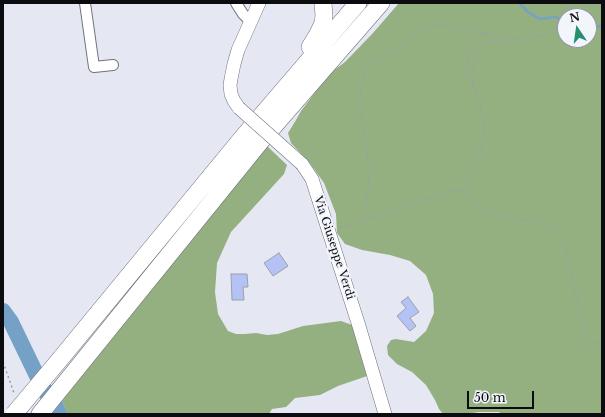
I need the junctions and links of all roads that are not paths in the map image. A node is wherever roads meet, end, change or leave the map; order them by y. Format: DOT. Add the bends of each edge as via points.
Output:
graph roads {
  1 [pos="84,3"];
  2 [pos="236,3"];
  3 [pos="259,3"];
  4 [pos="323,3"];
  5 [pos="332,3"];
  6 [pos="381,3"];
  7 [pos="357,4"];
  8 [pos="251,22"];
  9 [pos="113,65"];
  10 [pos="243,137"];
  11 [pos="14,414"];
  12 [pos="40,414"];
  13 [pos="385,414"];
  1 -- 9 [label="street" via="94,67"];
  2 -- 8 [label="street"];
  3 -- 8 [label="street"];
  4 -- 10 [label="highway" via="323,23 318,34 260,108"];
  5 -- 7 [label="highway" via="339,6"];
  6 -- 12 [label="highway" via="261,141"];
  7 -- 10 [label="highway"];
  8 -- 13 [label="street, Via Giuseppe Verdi, bridge" via="234,64 231,94 239,108 302,164 312,179"];
  10 -- 11 [label="highway, bridge"];
}
